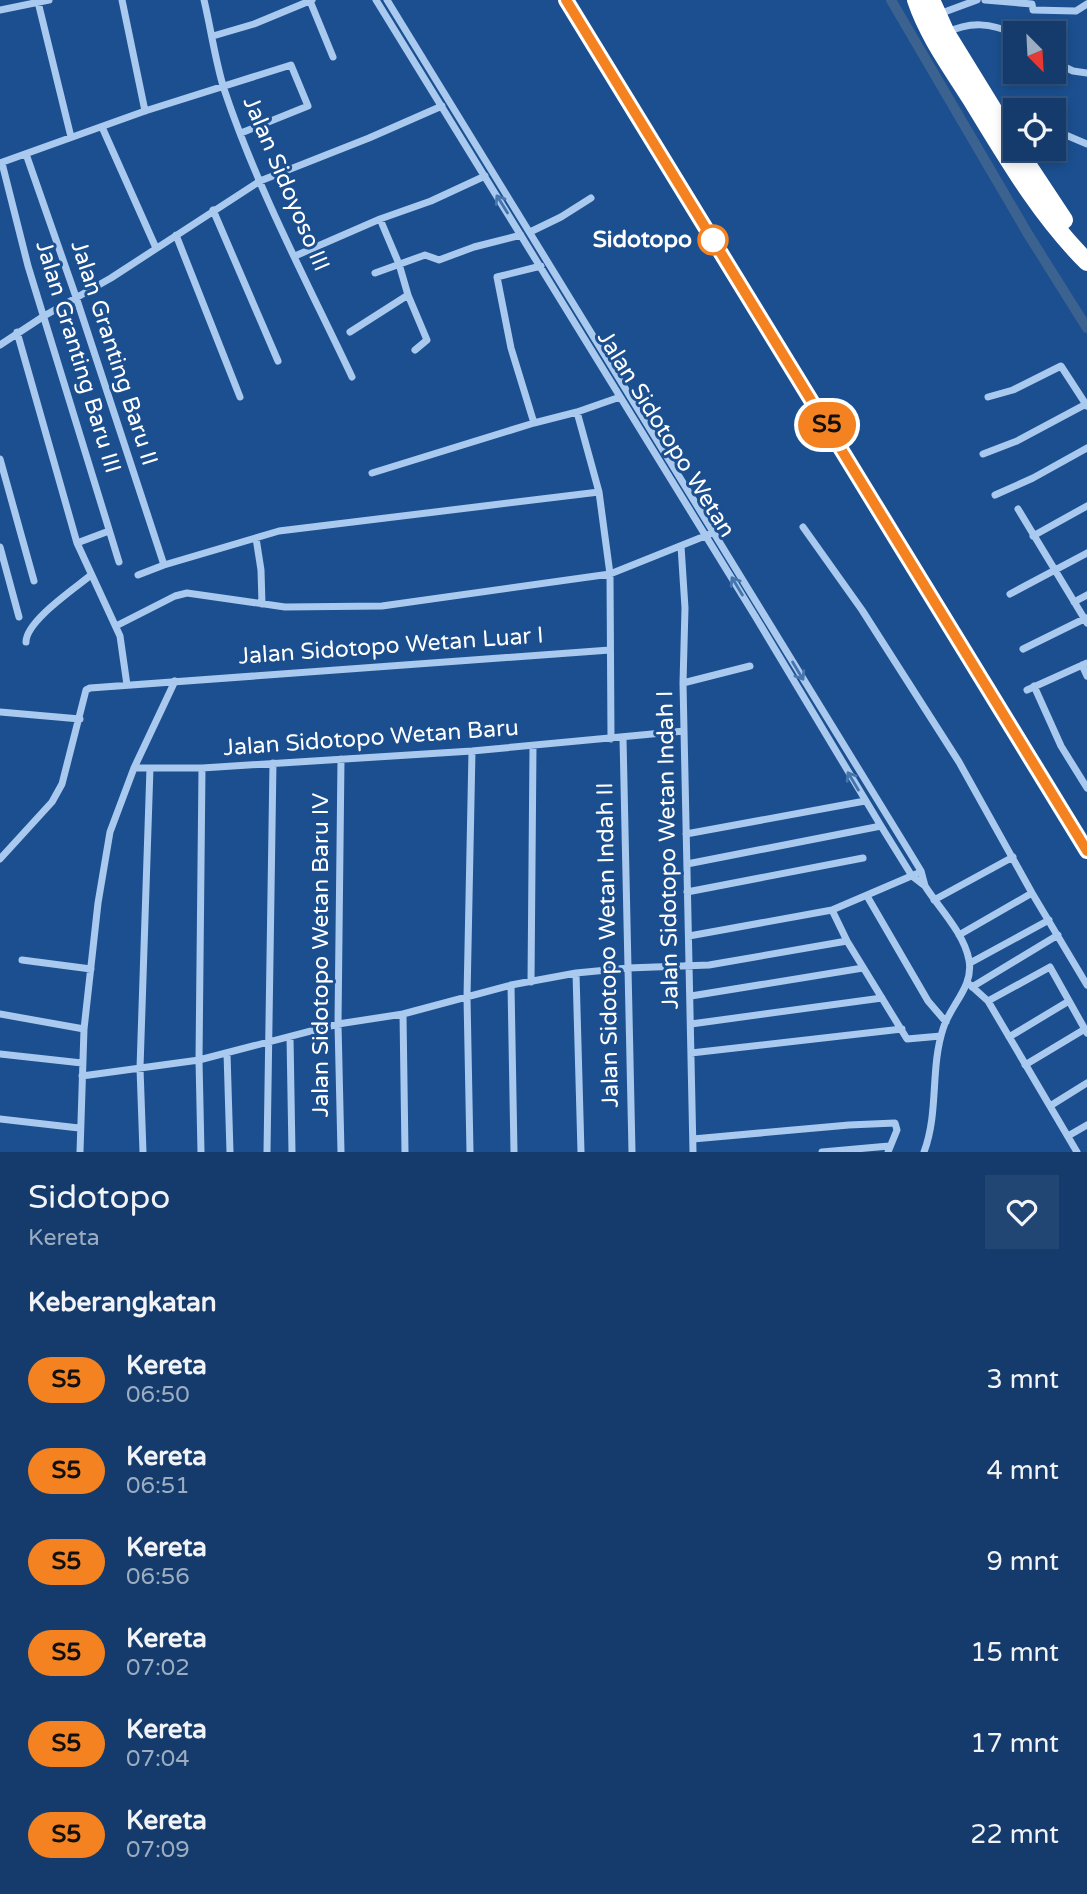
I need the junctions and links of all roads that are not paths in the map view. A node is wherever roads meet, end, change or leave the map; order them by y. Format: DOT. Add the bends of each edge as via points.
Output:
graph roads {
  1 [pos="49,0"];
  2 [pos="122,0"];
  3 [pos="204,0"];
  4 [pos="311,0"];
  5 [pos="376,0"];
  6 [pos="388,0"];
  7 [pos="916,0"];
  8 [pos="977,0"];
  9 [pos="985,0"];
  10 [pos="38,2"];
  11 [pos="1032,2"];
  12 [pos="1087,4"];
  13 [pos="934,8"];
  14 [pos="0,10"];
  15 [pos="1003,29"];
  16 [pos="946,33"];
  17 [pos="213,36"];
  18 [pos="421,56"];
  19 [pos="333,57"];
  20 [pos="413,61"];
  21 [pos="1066,68"];
  22 [pos="1087,73"];
  23 [pos="224,86"];
  24 [pos="442,106"];
  25 [pos="993,109"];
  26 [pos="145,111"];
  27 [pos="1003,111"];
  28 [pos="1003,126"];
  29 [pos="102,127"];
  30 [pos="241,133"];
  31 [pos="1066,135"];
  32 [pos="71,137"];
  33 [pos="1087,144"];
  34 [pos="26,154"];
  35 [pos="1025,161"];
  36 [pos="1,163"];
  37 [pos="485,176"];
  38 [pos="260,181"];
  39 [pos="591,198"];
  40 [pos="213,210"];
  41 [pos="380,219"];
  42 [pos="530,232"];
  43 [pos="176,235"];
  44 [pos="521,235"];
  45 [pos="156,248"];
  46 [pos="1083,250"];
  47 [pos="295,256"];
  48 [pos="399,264"];
  49 [pos="541,266"];
  50 [pos="375,273"];
  51 [pos="408,295"];
  52 [pos="76,297"];
  53 [pos="44,316"];
  54 [pos="17,332"];
  55 [pos="350,332"];
  56 [pos="0,345"];
  57 [pos="415,350"];
  58 [pos="278,361"];
  59 [pos="352,377"];
  60 [pos="240,397"];
  61 [pos="620,397"];
  62 [pos="988,397"];
  63 [pos="1087,405"];
  64 [pos="577,412"];
  65 [pos="534,423"];
  66 [pos="1087,447"];
  67 [pos="984,454"];
  68 [pos="0,459"];
  69 [pos="372,473"];
  70 [pos="599,492"];
  71 [pos="995,495"];
  72 [pos="1087,506"];
  73 [pos="1018,509"];
  74 [pos="803,527"];
  75 [pos="108,531"];
  76 [pos="715,532"];
  77 [pos="706,536"];
  78 [pos="1033,536"];
  79 [pos="256,538"];
  80 [pos="77,543"];
  81 [pos="0,547"];
  82 [pos="681,547"];
  83 [pos="1087,553"];
  84 [pos="119,562"];
  85 [pos="164,565"];
  86 [pos="1056,571"];
  87 [pos="610,574"];
  88 [pos="91,575"];
  89 [pos="138,575"];
  90 [pos="34,581"];
  91 [pos="1010,594"];
  92 [pos="1087,595"];
  93 [pos="1074,602"];
  94 [pos="262,604"];
  95 [pos="19,617"];
  96 [pos="1086,620"];
  97 [pos="116,626"];
  98 [pos="26,642"];
  99 [pos="1023,649"];
  100 [pos="610,650"];
  101 [pos="1085,664"];
  102 [pos="750,666"];
  103 [pos="1087,676"];
  104 [pos="175,681"];
  105 [pos="682,683"];
  106 [pos="127,685"];
  107 [pos="0,712"];
  108 [pos="80,719"];
  109 [pos="684,731"];
  110 [pos="622,738"];
  111 [pos="611,739"];
  112 [pos="533,747"];
  113 [pos="472,751"];
  114 [pos="341,759"];
  115 [pos="273,763"];
  116 [pos="134,768"];
  117 [pos="150,768"];
  118 [pos="202,768"];
  119 [pos="1087,788"];
  120 [pos="865,801"];
  121 [pos="881,826"];
  122 [pos="686,834"];
  123 [pos="1013,857"];
  124 [pos="863,858"];
  125 [pos="0,859"];
  126 [pos="687,864"];
  127 [pos="921,871"];
  128 [pos="912,876"];
  129 [pos="925,886"];
  130 [pos="687,892"];
  131 [pos="1032,893"];
  132 [pos="867,896"];
  133 [pos="934,900"];
  134 [pos="832,910"];
  135 [pos="1049,919"];
  136 [pos="959,935"];
  137 [pos="1058,935"];
  138 [pos="689,936"];
  139 [pos="847,941"];
  140 [pos="22,960"];
  141 [pos="970,963"];
  142 [pos="690,966"];
  143 [pos="628,968"];
  144 [pos="863,968"];
  145 [pos="91,969"];
  146 [pos="576,973"];
  147 [pos="531,982"];
  148 [pos="511,985"];
  149 [pos="970,985"];
  150 [pos="1087,985"];
  151 [pos="691,996"];
  152 [pos="467,997"];
  153 [pos="882,998"];
  154 [pos="988,1001"];
  155 [pos="1069,1001"];
  156 [pos="0,1014"];
  157 [pos="403,1014"];
  158 [pos="946,1022"];
  159 [pos="338,1024"];
  160 [pos="691,1024"];
  161 [pos="84,1029"];
  162 [pos="902,1029"];
  163 [pos="1086,1031"];
  164 [pos="941,1036"];
  165 [pos="290,1037"];
  166 [pos="1009,1037"];
  167 [pos="269,1041"];
  168 [pos="227,1053"];
  169 [pos="691,1053"];
  170 [pos="0,1054"];
  171 [pos="199,1060"];
  172 [pos="82,1063"];
  173 [pos="1025,1065"];
  174 [pos="140,1069"];
  175 [pos="82,1076"];
  176 [pos="1087,1083"];
  177 [pos="1050,1106"];
  178 [pos="0,1119"];
  179 [pos="1087,1125"];
  180 [pos="79,1128"];
  181 [pos="1068,1136"];
  182 [pos="693,1139"];
  183 [pos="888,1149"];
  184 [pos="80,1152"];
  185 [pos="143,1152"];
  186 [pos="201,1152"];
  187 [pos="230,1152"];
  188 [pos="267,1152"];
  189 [pos="292,1152"];
  190 [pos="341,1152"];
  191 [pos="405,1152"];
  192 [pos="470,1152"];
  193 [pos="514,1152"];
  194 [pos="581,1152"];
  195 [pos="632,1152"];
  196 [pos="693,1152"];
  197 [pos="822,1152"];
  198 [pos="924,1152"];
  199 [pos="1077,1152"];
  1 -- 10 [label="street"];
  2 -- 26 [label="street"];
  3 -- 17 [label="street, Jalan Sidoyoso III"];
  4 -- 17 [label="street"];
  4 -- 19 [label="street"];
  5 -- 20 [label="street, Jalan Sidotopo Wetan"];
  6 -- 18 [label="street, Jalan Sidotopo Wetan"];
  7 -- 46 [label="highway" via="932,36 1006,158 1038,205"];
  8 -- 13 [label="street"];
  9 -- 11 [label="street"];
  10 -- 14 [label="street"];
  10 -- 32 [label="street"];
  11 -- 12 [label="street" via="1033,10 1076,11"];
  13 -- 16 [label="highway"];
  15 -- 16 [label="street" via="970,24"];
  16 -- 25 [label="highway"];
  17 -- 23 [label="street, Jalan Sidoyoso III"];
  18 -- 20 [label="street"];
  18 -- 42 [label="street, Jalan Sidotopo Wetan"];
  20 -- 24 [label="street, Jalan Sidotopo Wetan"];
  21 -- 22 [label="street"];
  23 -- 26 [label="street"];
  23 -- 30 [label="street, Jalan Sidoyoso III"];
  23 -- 30 [label="street" via="291,65 308,106"];
  24 -- 37 [label="street, Jalan Sidotopo Wetan"];
  24 -- 38 [label="street"];
  25 -- 27 [label="street"];
  25 -- 28 [label="highway"];
  26 -- 29 [label="street"];
  29 -- 32 [label="street"];
  29 -- 45 [label="street"];
  30 -- 38 [label="street, Jalan Sidoyoso III"];
  31 -- 33 [label="street"];
  32 -- 34 [label="street"];
  34 -- 36 [label="street"];
  34 -- 52 [label="street, Jalan Granting Baru II"];
  35 -- 46 [label="highway"];
  36 -- 53 [label="street, Jalan Granting Baru III"];
  37 -- 41 [label="street"];
  44 -- 37 [label="street, Jalan Sidotopo Wetan, one-way"];
  38 -- 40 [label="street"];
  38 -- 47 [label="street, Jalan Sidoyoso III"];
  39 -- 42 [label="street"];
  40 -- 43 [label="street"];
  40 -- 58 [label="street"];
  41 -- 47 [label="street"];
  41 -- 48 [label="street"];
  42 -- 76 [label="street, Jalan Sidotopo Wetan"];
  43 -- 45 [label="street"];
  43 -- 60 [label="street"];
  44 -- 48 [label="street" via="439,260 425,255"];
  44 -- 49 [label="street, Jalan Sidotopo Wetan"];
  45 -- 52 [label="street"];
  47 -- 59 [label="street, Jalan Sidoyoso III"];
  48 -- 50 [label="street"];
  48 -- 51 [label="street"];
  49 -- 61 [label="street, Jalan Sidotopo Wetan"];
  49 -- 65 [label="street" via="497,276 511,348"];
  51 -- 55 [label="street"];
  51 -- 57 [label="street" via="427,340"];
  52 -- 53 [label="street"];
  52 -- 85 [label="street, Jalan Granting Baru II"];
  53 -- 54 [label="street"];
  53 -- 75 [label="street, Jalan Granting Baru III"];
  54 -- 56 [label="street"];
  54 -- 80 [label="street"];
  61 -- 64 [label="street"];
  61 -- 77 [label="street, Jalan Sidotopo Wetan"];
  62 -- 63 [label="street" via="1013,390 1059,366"];
  63 -- 67 [label="street"];
  64 -- 65 [label="street"];
  64 -- 70 [label="street"];
  65 -- 69 [label="street"];
  66 -- 71 [label="street"];
  68 -- 90 [label="street"];
  70 -- 79 [label="street" via="279,531"];
  70 -- 87 [label="street"];
  72 -- 78 [label="street"];
  73 -- 78 [label="street"];
  74 -- 123 [label="street" via="899,668"];
  75 -- 80 [label="street"];
  75 -- 84 [label="street, Jalan Granting Baru III"];
  76 -- 77 [label="street"];
  76 -- 127 [label="street, Jalan Sidotopo Wetan, one-way"];
  77 -- 82 [label="street"];
  120 -- 77 [label="street, Jalan Sidotopo Wetan, one-way"];
  78 -- 86 [label="street"];
  79 -- 85 [label="street"];
  79 -- 94 [label="street"];
  80 -- 88 [label="street"];
  81 -- 95 [label="street"];
  82 -- 87 [label="street"];
  82 -- 105 [label="street, Jalan Sidotopo Wetan Indah I" via="685,608"];
  83 -- 86 [label="street"];
  85 -- 89 [label="street"];
  86 -- 91 [label="street"];
  86 -- 93 [label="street"];
  87 -- 94 [label="street" via="382,606"];
  87 -- 100 [label="street"];
  88 -- 97 [label="street"];
  88 -- 98 [label="street" via="42,616"];
  92 -- 93 [label="street"];
  93 -- 96 [label="street"];
  94 -- 97 [label="street" via="181,594"];
  96 -- 99 [label="street"];
  97 -- 106 [label="street"];
  100 -- 104 [label="street, Jalan Sidotopo Wetan Luar I"];
  100 -- 111 [label="street"];
  101 -- 103 [label="street"];
  101 -- 119 [label="street" via="1030,688"];
  102 -- 105 [label="street"];
  104 -- 106 [label="street, Jalan Sidotopo Wetan Luar I"];
  104 -- 116 [label="street"];
  105 -- 109 [label="street, Jalan Sidotopo Wetan Indah I"];
  106 -- 108 [label="street, Jalan Sidotopo Wetan Luar I" via="88,689"];
  107 -- 108 [label="street"];
  108 -- 125 [label="street" via="62,784 52,802"];
  109 -- 110 [label="street, Jalan Sidotopo Wetan Baru"];
  109 -- 122 [label="street, Jalan Sidotopo Wetan Indah I"];
  110 -- 111 [label="street, Jalan Sidotopo Wetan Baru"];
  110 -- 143 [label="street, Jalan Sidotopo Wetan Indah II"];
  111 -- 112 [label="street, Jalan Sidotopo Wetan Baru"];
  112 -- 113 [label="street, Jalan Sidotopo Wetan Baru"];
  112 -- 147 [label="street"];
  113 -- 114 [label="street, Jalan Sidotopo Wetan Baru"];
  113 -- 152 [label="street"];
  114 -- 115 [label="street, Jalan Sidotopo Wetan Baru"];
  114 -- 159 [label="street, Jalan Sidotopo Wetan Baru IV"];
  115 -- 118 [label="street, Jalan Sidotopo Wetan Baru"];
  115 -- 167 [label="street"];
  116 -- 117 [label="street, Jalan Sidotopo Wetan Baru"];
  116 -- 145 [label="street" via="110,832"];
  117 -- 118 [label="street, Jalan Sidotopo Wetan Baru"];
  117 -- 174 [label="street"];
  118 -- 171 [label="street"];
  120 -- 121 [label="street, Jalan Sidotopo Wetan"];
  120 -- 122 [label="street"];
  121 -- 126 [label="street"];
  121 -- 128 [label="street, Jalan Sidotopo Wetan"];
  122 -- 126 [label="street, Jalan Sidotopo Wetan Indah I"];
  123 -- 131 [label="street"];
  123 -- 133 [label="street"];
  124 -- 130 [label="street"];
  126 -- 130 [label="street, Jalan Sidotopo Wetan Indah I"];
  127 -- 128 [label="street"];
  127 -- 129 [label="street, Jalan Sidotopo Wetan"];
  128 -- 129 [label="street, Jalan Sidotopo Wetan"];
  128 -- 132 [label="street"];
  129 -- 133 [label="street, Jalan Sidotopo Wetan"];
  130 -- 138 [label="street, Jalan Sidotopo Wetan Indah I"];
  131 -- 135 [label="street"];
  131 -- 136 [label="street"];
  132 -- 134 [label="street"];
  132 -- 158 [label="street" via="928,1001"];
  133 -- 136 [label="street, Jalan Sidotopo Wetan"];
  134 -- 138 [label="street"];
  134 -- 139 [label="street"];
  135 -- 137 [label="street"];
  135 -- 141 [label="street"];
  136 -- 141 [label="street, Jalan Sidotopo Wetan"];
  137 -- 149 [label="street"];
  137 -- 150 [label="street"];
  138 -- 142 [label="street, Jalan Sidotopo Wetan Indah I"];
  139 -- 142 [label="street"];
  139 -- 144 [label="street"];
  140 -- 145 [label="street"];
  141 -- 149 [label="street, Jalan Sidotopo Wetan"];
  142 -- 143 [label="street"];
  142 -- 151 [label="street, Jalan Sidotopo Wetan Indah I"];
  143 -- 146 [label="street"];
  143 -- 195 [label="street, Jalan Sidotopo Wetan Indah II"];
  144 -- 151 [label="street"];
  144 -- 153 [label="street"];
  145 -- 161 [label="street"];
  146 -- 147 [label="street"];
  146 -- 194 [label="street"];
  147 -- 148 [label="street"];
  148 -- 152 [label="street"];
  148 -- 193 [label="street"];
  149 -- 154 [label="street"];
  149 -- 158 [label="street"];
  151 -- 160 [label="street, Jalan Sidotopo Wetan Indah I"];
  152 -- 157 [label="street"];
  152 -- 192 [label="street"];
  153 -- 160 [label="street"];
  153 -- 162 [label="street"];
  154 -- 155 [label="street" via="1050,967"];
  154 -- 166 [label="street"];
  155 -- 163 [label="street"];
  155 -- 166 [label="street"];
  156 -- 161 [label="street"];
  157 -- 159 [label="street"];
  157 -- 191 [label="street"];
  158 -- 164 [label="street"];
  159 -- 165 [label="street"];
  159 -- 190 [label="street, Jalan Sidotopo Wetan Baru IV"];
  160 -- 169 [label="street, Jalan Sidotopo Wetan Indah I"];
  161 -- 172 [label="street"];
  162 -- 164 [label="street" via="907,1039"];
  162 -- 169 [label="street"];
  163 -- 173 [label="street"];
  164 -- 198 [label="street" via="934,1109"];
  165 -- 167 [label="street"];
  165 -- 189 [label="street"];
  166 -- 173 [label="street"];
  167 -- 168 [label="street"];
  167 -- 188 [label="street"];
  168 -- 171 [label="street"];
  168 -- 187 [label="street"];
  169 -- 182 [label="street, Jalan Sidotopo Wetan Indah I"];
  170 -- 172 [label="street"];
  171 -- 174 [label="street"];
  171 -- 186 [label="street"];
  172 -- 175 [label="street"];
  173 -- 177 [label="street"];
  174 -- 175 [label="street"];
  174 -- 185 [label="street"];
  175 -- 180 [label="street"];
  176 -- 177 [label="street"];
  177 -- 181 [label="street"];
  178 -- 180 [label="street"];
  179 -- 181 [label="street"];
  180 -- 184 [label="street"];
  181 -- 199 [label="street"];
  182 -- 183 [label="street" via="895,1124 897,1130"];
  182 -- 196 [label="street, Jalan Sidotopo Wetan Indah I"];
  183 -- 197 [label="street"];
}
